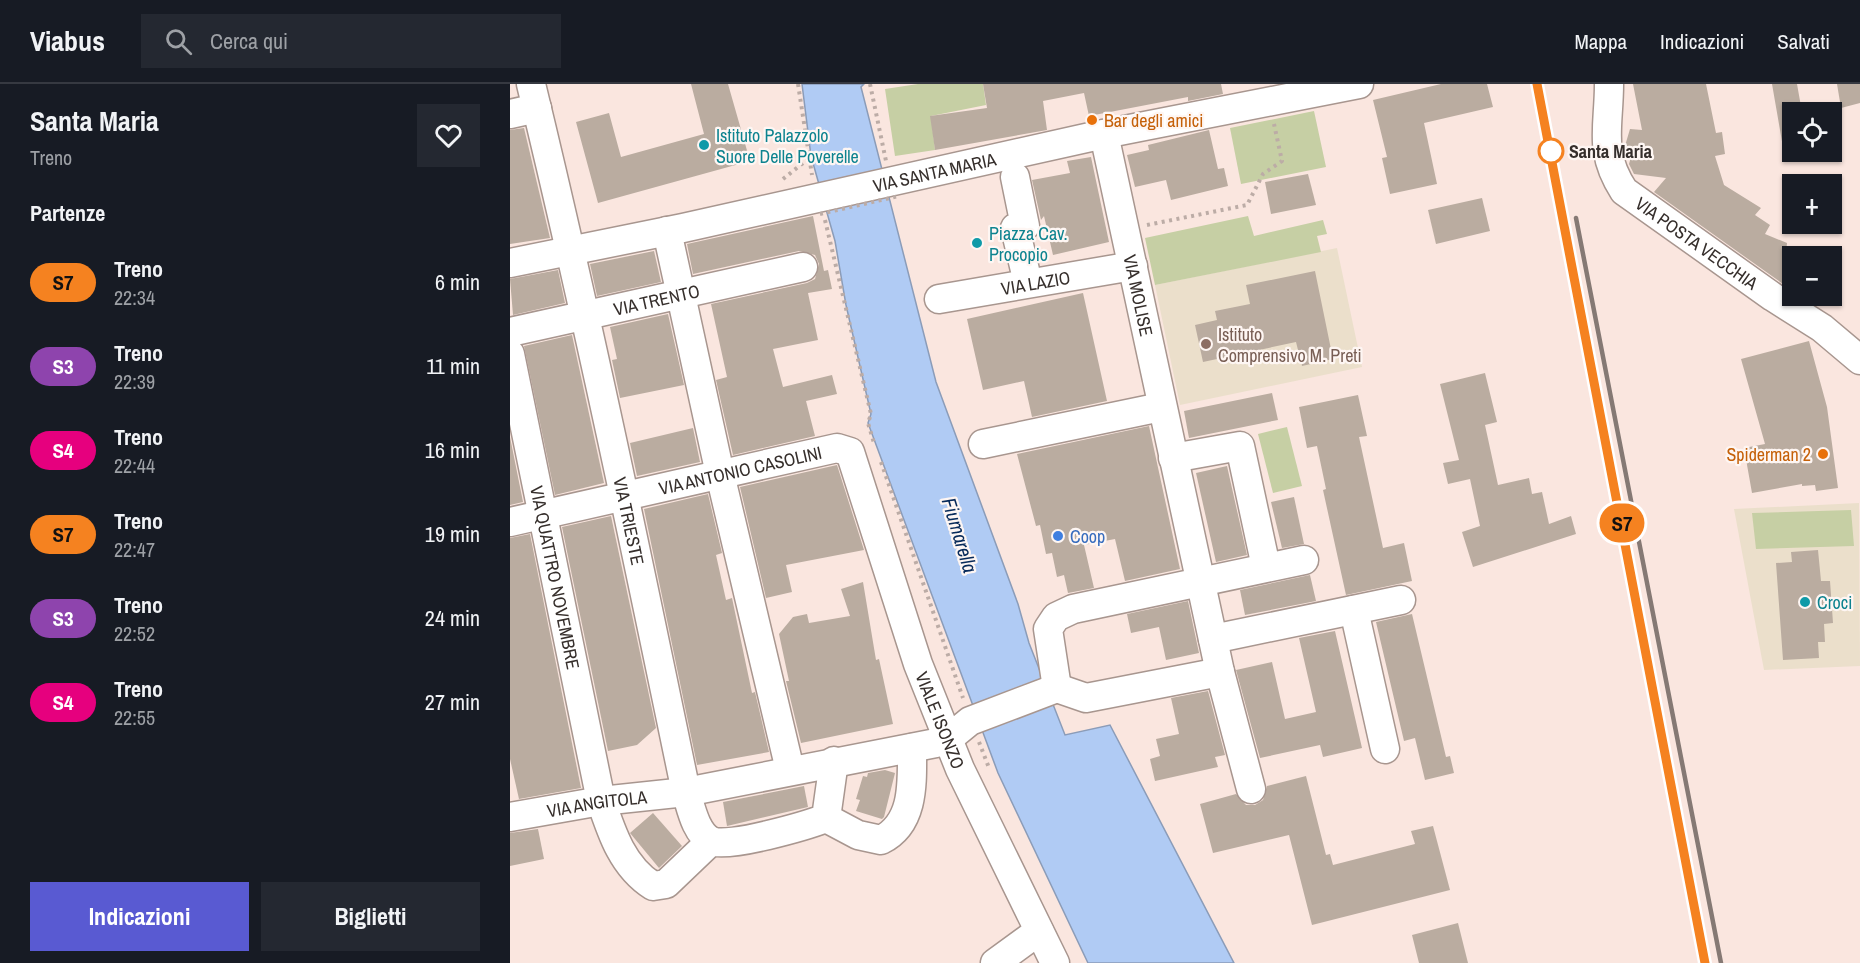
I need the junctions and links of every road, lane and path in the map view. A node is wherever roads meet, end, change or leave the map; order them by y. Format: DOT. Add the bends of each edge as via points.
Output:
graph roads {
  1 [pos="798,84"];
  2 [pos="870,84"];
  3 [pos="1359,84"];
  4 [pos="1609,84"];
  5 [pos="1318,87"];
  6 [pos="526,102"];
  7 [pos="1274,126"];
  8 [pos="1104,134"];
  9 [pos="1015,177"];
  10 [pos="891,187"];
  11 [pos="820,201"];
  12 [pos="1126,230"];
  13 [pos="667,231"];
  14 [pos="572,251"];
  15 [pos="510,263"];
  16 [pos="1132,266"];
  17 [pos="803,267"];
  18 [pos="1026,277"];
  19 [pos="681,295"];
  20 [pos="939,299"];
  21 [pos="585,316"];
  22 [pos="510,332"];
  23 [pos="510,354"];
  24 [pos="1860,360"];
  25 [pos="1161,407"];
  26 [pos="875,444"];
  27 [pos="983,444"];
  28 [pos="1173,458"];
  29 [pos="867,460"];
  30 [pos="720,474"];
  31 [pos="625,496"];
  32 [pos="544,514"];
  33 [pos="510,522"];
  34 [pos="1304,560"];
  35 [pos="1266,567"];
  36 [pos="1200,581"];
  37 [pos="1401,600"];
  38 [pos="1354,610"];
  39 [pos="1222,637"];
  40 [pos="1220,672"];
  41 [pos="1057,688"];
  42 [pos="970,721"];
  43 [pos="948,739"];
  44 [pos="912,748"];
  45 [pos="1384,749"];
  46 [pos="834,761"];
  47 [pos="790,770"];
  48 [pos="1251,789"];
  49 [pos="686,792"];
  50 [pos="601,801"];
  51 [pos="510,817"];
  52 [pos="826,818"];
  53 [pos="711,841"];
  54 [pos="1039,931"];
  55 [pos="995,963"];
  56 [pos="1055,963"];
  1 -- 11 [label="path" via="808,159"];
  2 -- 10 [label="path"];
  3 -- 5 [label="street, VIA SANTA MARIA"];
  4 -- 24 [label="street, VIA POSTA VECCHIA" via="1605,144 1613,174 1624,191 1822,328"];
  5 -- 8 [label="street, VIA SANTA MARIA"];
  6 -- 14 [label="street, VIA TRIESTE"];
  7 -- 12 [label="path" via="1281,160 1263,174 1247,205"];
  8 -- 10 [label="street, VIA SANTA MARIA"];
  8 -- 12 [label="street, VIA MOLISE"];
  9 -- 18 [label="street" via="1025,226 1015,228"];
  10 -- 11 [label="street, VIA SANTA MARIA"];
  10 -- 11 [label="path, bridge"];
  11 -- 13 [label="street, VIA SANTA MARIA"];
  11 -- 26 [label="path"];
  12 -- 16 [label="street, VIA MOLISE"];
  13 -- 14 [label="street, VIA SANTA MARIA"];
  13 -- 19 [label="street"];
  14 -- 15 [label="street, VIA SANTA MARIA"];
  14 -- 21 [label="street, VIA TRIESTE"];
  16 -- 18 [label="street, VIA LAZIO"];
  16 -- 25 [label="street, VIA MOLISE"];
  17 -- 19 [label="street, VIA TRENTO"];
  18 -- 20 [label="street, VIA LAZIO"];
  19 -- 21 [label="street, VIA TRENTO"];
  19 -- 30 [label="street"];
  21 -- 22 [label="street, VIA TRENTO"];
  21 -- 31 [label="street, VIA TRIESTE"];
  23 -- 32 [label="street, VIA QUATTRO NOVEMBRE"];
  25 -- 27 [label="street"];
  25 -- 28 [label="street, VIA MOLISE"];
  28 -- 35 [label="street" via="1239,446"];
  28 -- 36 [label="street, VIA MOLISE"];
  29 -- 30 [label="street, VIA ANTONIO CASOLINI" via="837,448"];
  29 -- 42 [label="path"];
  29 -- 43 [label="street, VIALE ISONZO" via="918,664"];
  30 -- 31 [label="street, VIA ANTONIO CASOLINI"];
  30 -- 47 [label="street"];
  31 -- 32 [label="street, VIA ANTONIO CASOLINI"];
  31 -- 49 [label="street, VIA TRIESTE"];
  32 -- 33 [label="street, VIA ANTONIO CASOLINI"];
  32 -- 50 [label="street, VIA QUATTRO NOVEMBRE"];
  34 -- 35 [label="street"];
  35 -- 36 [label="street"];
  36 -- 39 [label="street, VIA MOLISE"];
  36 -- 41 [label="street" via="1073,609 1056,617 1048,629"];
  37 -- 38 [label="street"];
  38 -- 39 [label="street"];
  38 -- 45 [label="street"];
  39 -- 40 [label="street, VIA MOLISE"];
  40 -- 41 [label="street" via="1086,698"];
  40 -- 48 [label="street, VIA MOLISE"];
  41 -- 42 [label="street"];
  42 -- 43 [label="street"];
  43 -- 44 [label="street, VIA ANGITOLA"];
  43 -- 54 [label="street, VIALE ISONZO"];
  44 -- 46 [label="street, VIA ANGITOLA"];
  44 -- 52 [label="street" via="912,794 896,833 881,840 858,835"];
  46 -- 47 [label="street, VIA ANGITOLA"];
  46 -- 52 [label="street"];
  47 -- 49 [label="street, VIA ANGITOLA"];
  49 -- 50 [label="street, VIA ANGITOLA"];
  49 -- 53 [label="street, VIA TRIESTE" via="697,825"];
  50 -- 51 [label="street, VIA ANGITOLA"];
  50 -- 53 [label="street, VIA QUATTRO NOVEMBRE" via="615,843 640,878 653,886 666,884"];
  52 -- 53 [label="street" via="803,827 726,843"];
  54 -- 55 [label="street"];
  54 -- 56 [label="street, VIALE ISONZO"];
}
